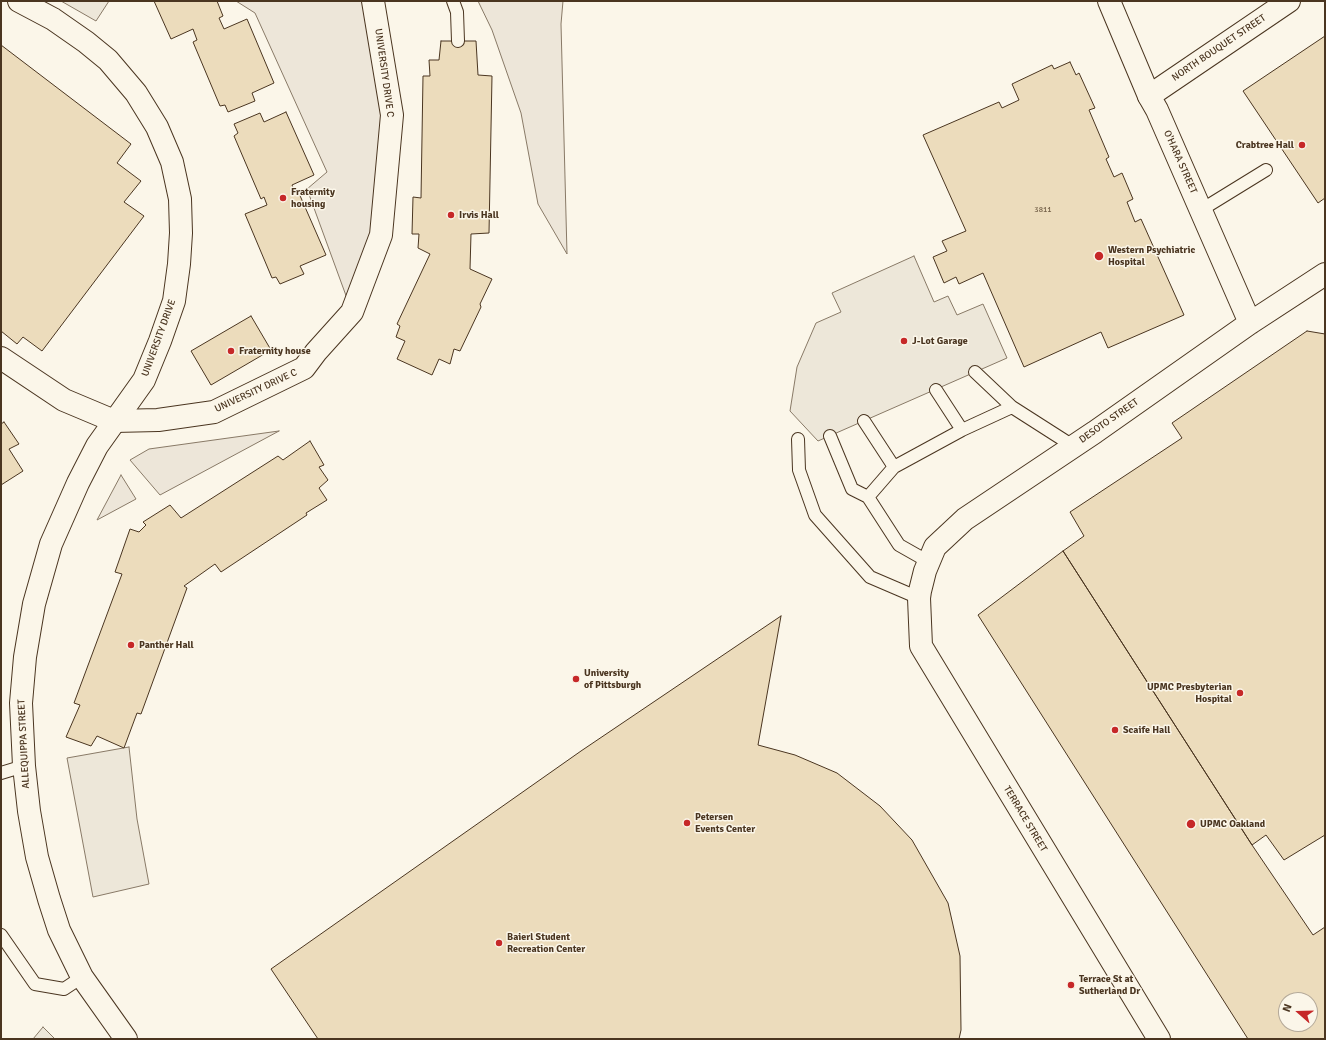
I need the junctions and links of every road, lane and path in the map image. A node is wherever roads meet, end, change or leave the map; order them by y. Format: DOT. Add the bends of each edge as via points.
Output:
graph roads {
  1 [pos="20,1"];
  2 [pos="373,1"];
  3 [pos="453,1"];
  4 [pos="1109,1"];
  5 [pos="1289,1"];
  6 [pos="458,41"];
  7 [pos="1149,96"];
  8 [pos="1266,170"];
  9 [pos="1201,210"];
  10 [pos="1325,274"];
  11 [pos="1250,323"];
  12 [pos="1,358"];
  13 [pos="975,372"];
  14 [pos="936,390"];
  15 [pos="1012,407"];
  16 [pos="114,421"];
  17 [pos="864,421"];
  18 [pos="962,430"];
  19 [pos="830,436"];
  20 [pos="798,439"];
  21 [pos="1073,446"];
  22 [pos="894,467"];
  23 [pos="868,497"];
  24 [pos="929,562"];
  25 [pos="920,594"];
  26 [pos="24,766"];
  27 [pos="1,773"];
  28 [pos="1,935"];
  29 [pos="82,977"];
  30 [pos="126,1039"];
  31 [pos="1159,1039"];
  1 -- 16 [label="street, UNIVERSITY DRIVE" via="53,19 108,60 136,93 157,127 172,162 180,199 181,234 174,301 144,380"];
  2 -- 16 [label="street, UNIVERSITY DRIVE C" via="392,115 381,235 352,312 304,368 214,412 158,420"];
  3 -- 6 [label="lane" via="457,12"];
  4 -- 7 [label="street, O'HARA STREET"];
  5 -- 7 [label="street, NORTH BOUQUET STREET"];
  7 -- 9 [label="street, O'HARA STREET"];
  8 -- 9 [label="lane"];
  9 -- 11 [label="street, O'HARA STREET"];
  10 -- 11 [label="street, DESOTO STREET"];
  11 -- 21 [label="street, DESOTO STREET"];
  12 -- 16 [label="street, UNIVERSITY DRIVE C" via="64,400"];
  13 -- 15 [label="lane"];
  14 -- 18 [label="lane"];
  15 -- 18 [label="lane"];
  15 -- 21 [label="lane"];
  16 -- 26 [label="street, ALLEQUIPPA STREET" via="97,446 78,483 52,544 34,604 25,657 21,703"];
  17 -- 22 [label="lane"];
  18 -- 22 [label="lane"];
  19 -- 23 [label="lane" via="852,489"];
  20 -- 25 [label="lane" via="799,470 815,515 870,577"];
  21 -- 24 [label="street, DESOTO STREET" via="965,518 935,547"];
  22 -- 23 [label="lane"];
  23 -- 24 [label="lane" via="899,545"];
  24 -- 25 [label="street, DESOTO STREET"];
  25 -- 31 [label="street, TERRACE STREET" via="921,646"];
  26 -- 27 [label="lane"];
  26 -- 29 [label="street, ALLEQUIPPA STREET" via="37,857 60,930"];
  28 -- 29 [label="lane" via="35,984 64,989"];
  29 -- 30 [label="street, ALLEQUIPPA STREET"];
}
